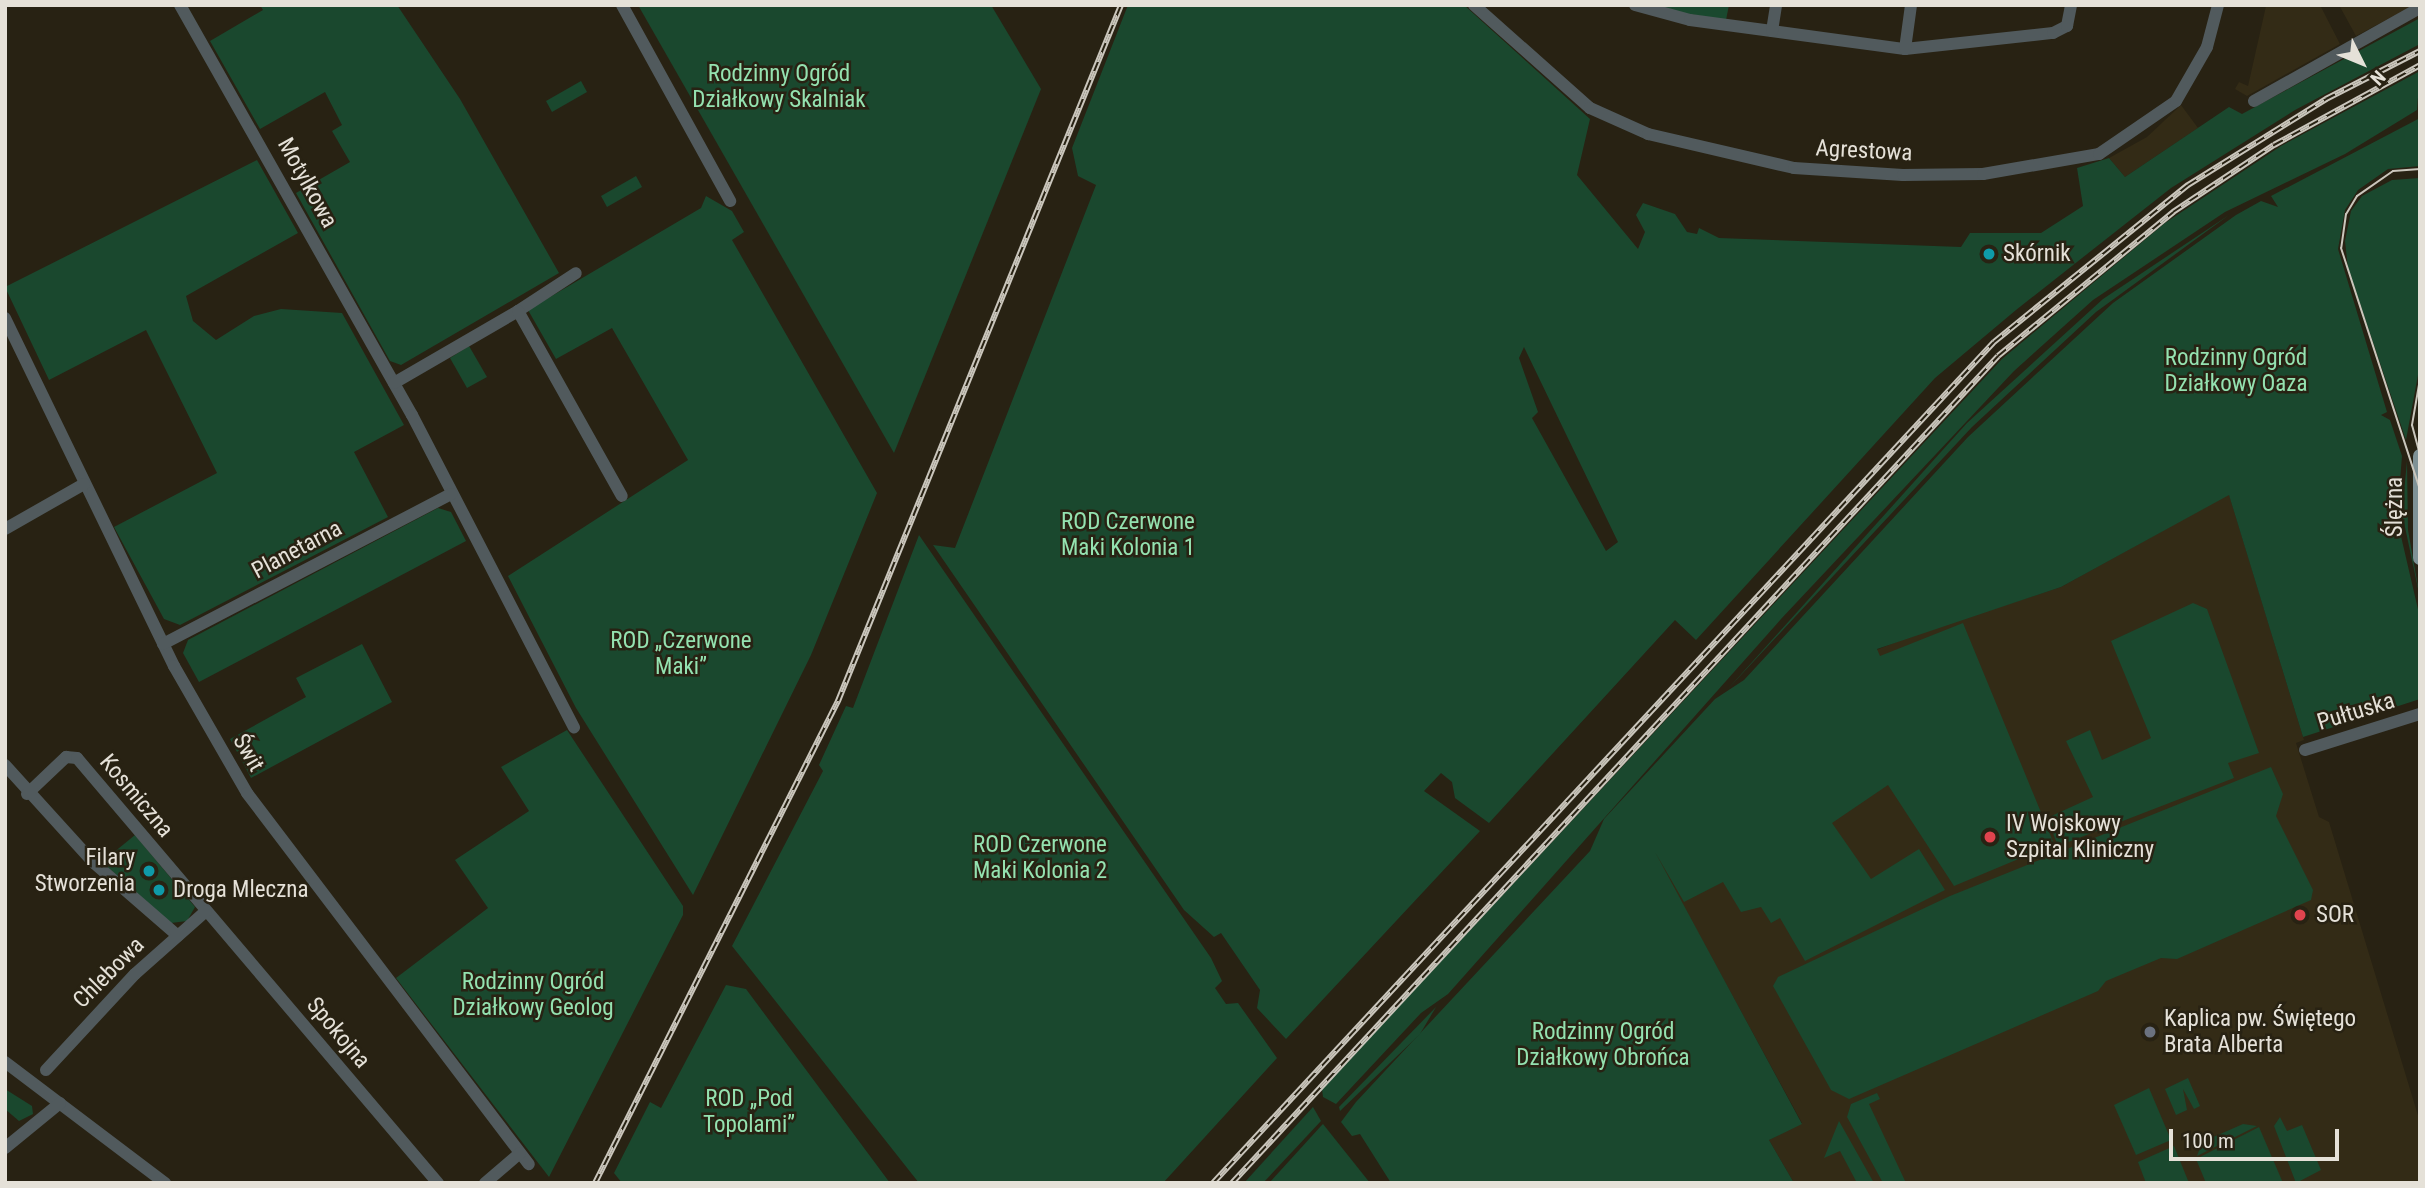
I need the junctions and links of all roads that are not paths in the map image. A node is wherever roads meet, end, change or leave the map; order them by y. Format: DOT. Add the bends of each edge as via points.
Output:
graph roads {
  1 [pos="180,5"];
  2 [pos="622,5"];
  3 [pos="1474,5"];
  4 [pos="1635,5"];
  5 [pos="1776,5"];
  6 [pos="1912,5"];
  7 [pos="2071,5"];
  8 [pos="2218,5"];
  9 [pos="2420,8"];
  10 [pos="1772,31"];
  11 [pos="1905,49"];
  12 [pos="2254,101"];
  13 [pos="730,201"];
  14 [pos="576,273"];
  15 [pos="517,311"];
  16 [pos="5,318"];
  17 [pos="394,383"];
  18 [pos="2420,456"];
  19 [pos="84,484"];
  20 [pos="451,494"];
  21 [pos="622,496"];
  22 [pos="5,529"];
  23 [pos="2420,558"];
  24 [pos="163,644"];
  25 [pos="2420,714"];
  26 [pos="574,727"];
  27 [pos="2305,750"];
  28 [pos="5,765"];
  29 [pos="27,794"];
  30 [pos="206,911"];
  31 [pos="178,936"];
  32 [pos="5,1062"];
  33 [pos="46,1070"];
  34 [pos="60,1103"];
  35 [pos="5,1148"];
  36 [pos="520,1153"];
  37 [pos="529,1164"];
  38 [pos="165,1183"];
  39 [pos="438,1183"];
  40 [pos="485,1183"];
  1 -- 17 [label="street, Motylkowa"];
  2 -- 13 [label="street"];
  3 -- 8 [label="street, Agrestowa" via="1590,108 1648,134 1794,167 1903,175 1983,174 2099,154 2176,101 2207,47"];
  4 -- 10 [label="street"];
  5 -- 10 [label="street"];
  6 -- 11 [label="street"];
  7 -- 11 [label="street" via="2067,26 2053,33"];
  9 -- 12 [label="street"];
  10 -- 11 [label="street"];
  14 -- 15 [label="street"];
  15 -- 17 [label="street"];
  15 -- 21 [label="street"];
  16 -- 19 [label="street, Świt"];
  17 -- 20 [label="street, Motylkowa"];
  18 -- 23 [label="main road, Ślężna"];
  19 -- 22 [label="street"];
  19 -- 24 [label="street, Świt"];
  20 -- 24 [label="street, Planetarna"];
  20 -- 26 [label="street, Motylkowa"];
  24 -- 36 [label="street, Świt" via="247,793"];
  25 -- 27 [label="street, Pułtuska"];
  28 -- 29 [label="street"];
  29 -- 30 [label="street, Kosmiczna" via="66,757 77,758"];
  29 -- 31 [label="street"];
  30 -- 31 [label="street, Chlebowa"];
  30 -- 39 [label="street, Spokojna"];
  31 -- 33 [label="street, Chlebowa"];
  32 -- 34 [label="street"];
  34 -- 35 [label="street"];
  34 -- 38 [label="street"];
  36 -- 37 [label="street, Świt"];
  36 -- 40 [label="street"];
}
